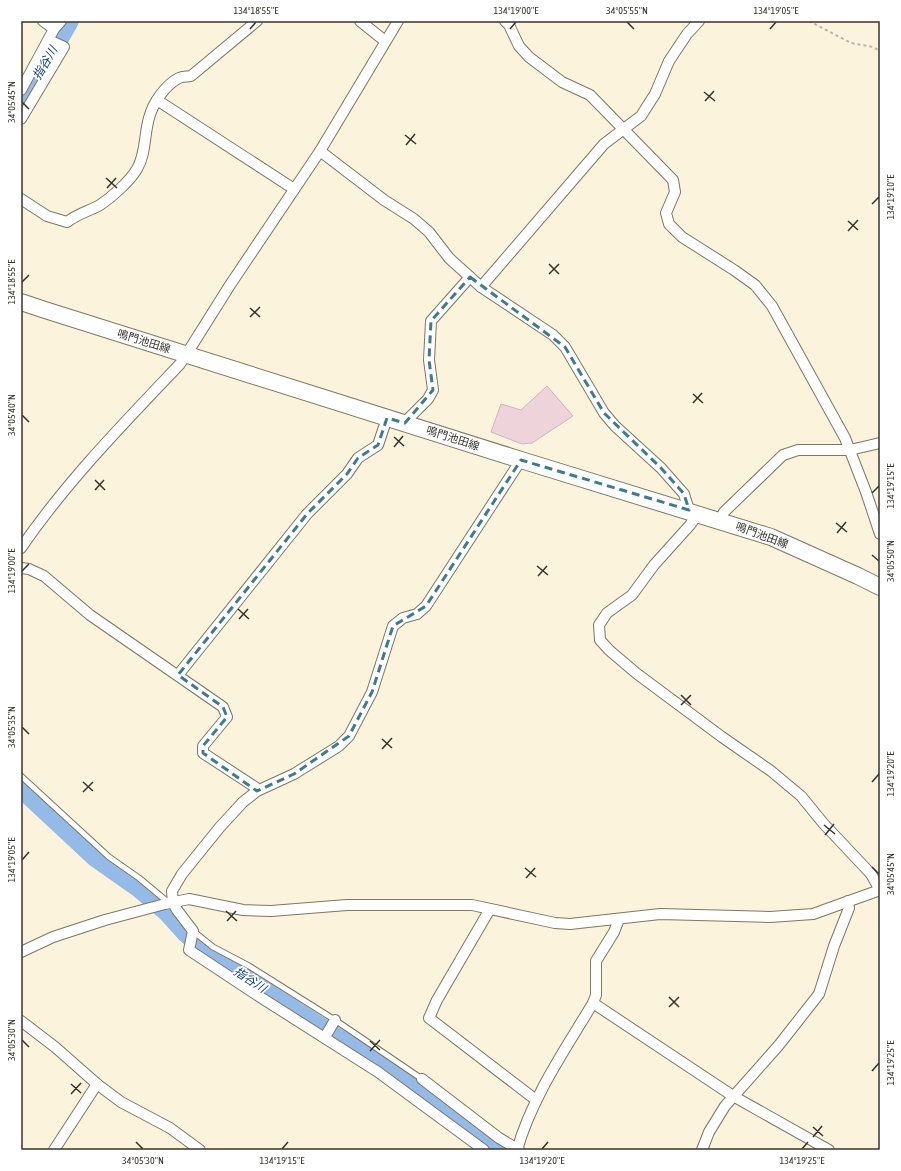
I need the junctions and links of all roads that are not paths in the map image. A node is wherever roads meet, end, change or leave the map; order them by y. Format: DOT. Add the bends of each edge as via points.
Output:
graph roads {
  1 [pos="43,21"];
  2 [pos="257,21"];
  3 [pos="360,21"];
  4 [pos="398,21"];
  5 [pos="505,21"];
  6 [pos="699,21"];
  7 [pos="58,25"];
  8 [pos="385,41"];
  9 [pos="54,42"];
  10 [pos="21,90"];
  11 [pos="157,100"];
  12 [pos="21,119"];
  13 [pos="624,129"];
  14 [pos="320,151"];
  15 [pos="294,189"];
  16 [pos="21,200"];
  17 [pos="470,277"];
  18 [pos="481,287"];
  19 [pos="21,302"];
  20 [pos="186,355"];
  21 [pos="388,418"];
  22 [pos="405,423"];
  23 [pos="880,443"];
  24 [pos="850,450"];
  25 [pos="521,460"];
  26 [pos="694,512"];
  27 [pos="720,521"];
  28 [pos="880,534"];
  29 [pos="21,548"];
  30 [pos="21,568"];
  31 [pos="880,587"];
  32 [pos="178,675"];
  33 [pos="21,776"];
  34 [pos="257,791"];
  35 [pos="880,890"];
  36 [pos="848,901"];
  37 [pos="169,903"];
  38 [pos="490,909"];
  39 [pos="619,919"];
  40 [pos="193,932"];
  41 [pos="21,952"];
  42 [pos="593,1003"];
  43 [pos="21,1021"];
  44 [pos="335,1021"];
  45 [pos="325,1036"];
  46 [pos="422,1079"];
  47 [pos="97,1084"];
  48 [pos="733,1096"];
  49 [pos="536,1100"];
  50 [pos="54,1150"];
  51 [pos="200,1150"];
  52 [pos="484,1150"];
  53 [pos="518,1150"];
  54 [pos="702,1150"];
  55 [pos="828,1150"];
  1 -- 7 [label="street"];
  2 -- 11 [label="street" via="191,76 181,77 168,85"];
  3 -- 8 [label="street"];
  4 -- 8 [label="street"];
  5 -- 13 [label="street" via="519,46 529,57 562,82 590,95"];
  6 -- 13 [label="street" via="687,34 669,62 655,94 641,116"];
  7 -- 9 [label="street"];
  8 -- 14 [label="street"];
  9 -- 10 [label="street"];
  9 -- 12 [label="street" via="64,47"];
  11 -- 15 [label="street"];
  11 -- 16 [label="street" via="149,118 137,169 122,187 99,205 67,222 47,216"];
  13 -- 18 [label="street" via="604,144"];
  13 -- 24 [label="street" via="673,180 675,192 666,213 669,224 682,237 755,285 772,306"];
  14 -- 15 [label="street"];
  14 -- 17 [label="street" via="384,200 414,219"];
  15 -- 20 [label="street"];
  17 -- 18 [label="street"];
  17 -- 22 [label="street" via="431,321 429,360 433,390"];
  18 -- 26 [label="street" via="553,335 565,347 604,413 662,468 684,494"];
  19 -- 20 [label="main road, 鳴門池田線"];
  20 -- 21 [label="main road, 鳴門池田線"];
  20 -- 29 [label="street" via="64,491"];
  21 -- 22 [label="main road, 鳴門池田線"];
  21 -- 32 [label="street" via="378,445 358,458 347,474 307,514"];
  22 -- 25 [label="main road, 鳴門池田線"];
  23 -- 24 [label="street"];
  24 -- 27 [label="street" via="798,450 783,455 724,512"];
  24 -- 28 [label="street"];
  25 -- 26 [label="main road, 鳴門池田線"];
  25 -- 34 [label="street" via="426,606 417,614 403,618 393,626 372,692 349,736 339,746 294,774"];
  26 -- 27 [label="main road, 鳴門池田線"];
  26 -- 35 [label="street" via="690,525 654,565 632,595 603,619 599,625 600,640 636,673 771,771 801,796 871,874"];
  27 -- 31 [label="main road, 鳴門池田線" via="771,537"];
  30 -- 32 [label="street" via="44,576 90,615"];
  32 -- 34 [label="street" via="223,707 227,717 203,746 203,753 255,787"];
  33 -- 37 [label="lane" via="109,857"];
  34 -- 37 [label="street" via="220,827 182,874 172,891"];
  35 -- 36 [label="street"];
  36 -- 39 [label="street" via="813,914 791,916 660,914"];
  36 -- 48 [label="street" via="849,908 819,994 779,1045"];
  37 -- 38 [label="street" via="189,899 243,910 271,911 347,905 472,905"];
  37 -- 40 [label="street"];
  37 -- 41 [label="street" via="53,937"];
  38 -- 39 [label="street" via="555,923"];
  38 -- 49 [label="street" via="429,1018"];
  39 -- 42 [label="street" via="596,961 596,996"];
  40 -- 44 [label="lane" via="213,947 249,966"];
  40 -- 45 [label="street" via="189,950"];
  42 -- 48 [label="street"];
  42 -- 49 [label="street"];
  43 -- 47 [label="street"];
  44 -- 45 [label="street"];
  44 -- 46 [label="lane"];
  45 -- 52 [label="street"];
  46 -- 53 [label="street" via="498,1138"];
  47 -- 50 [label="street"];
  47 -- 51 [label="street" via="121,1102 170,1128"];
  48 -- 54 [label="street" via="709,1132"];
  48 -- 55 [label="street"];
  49 -- 53 [label="street" via="522,1132"];
}
